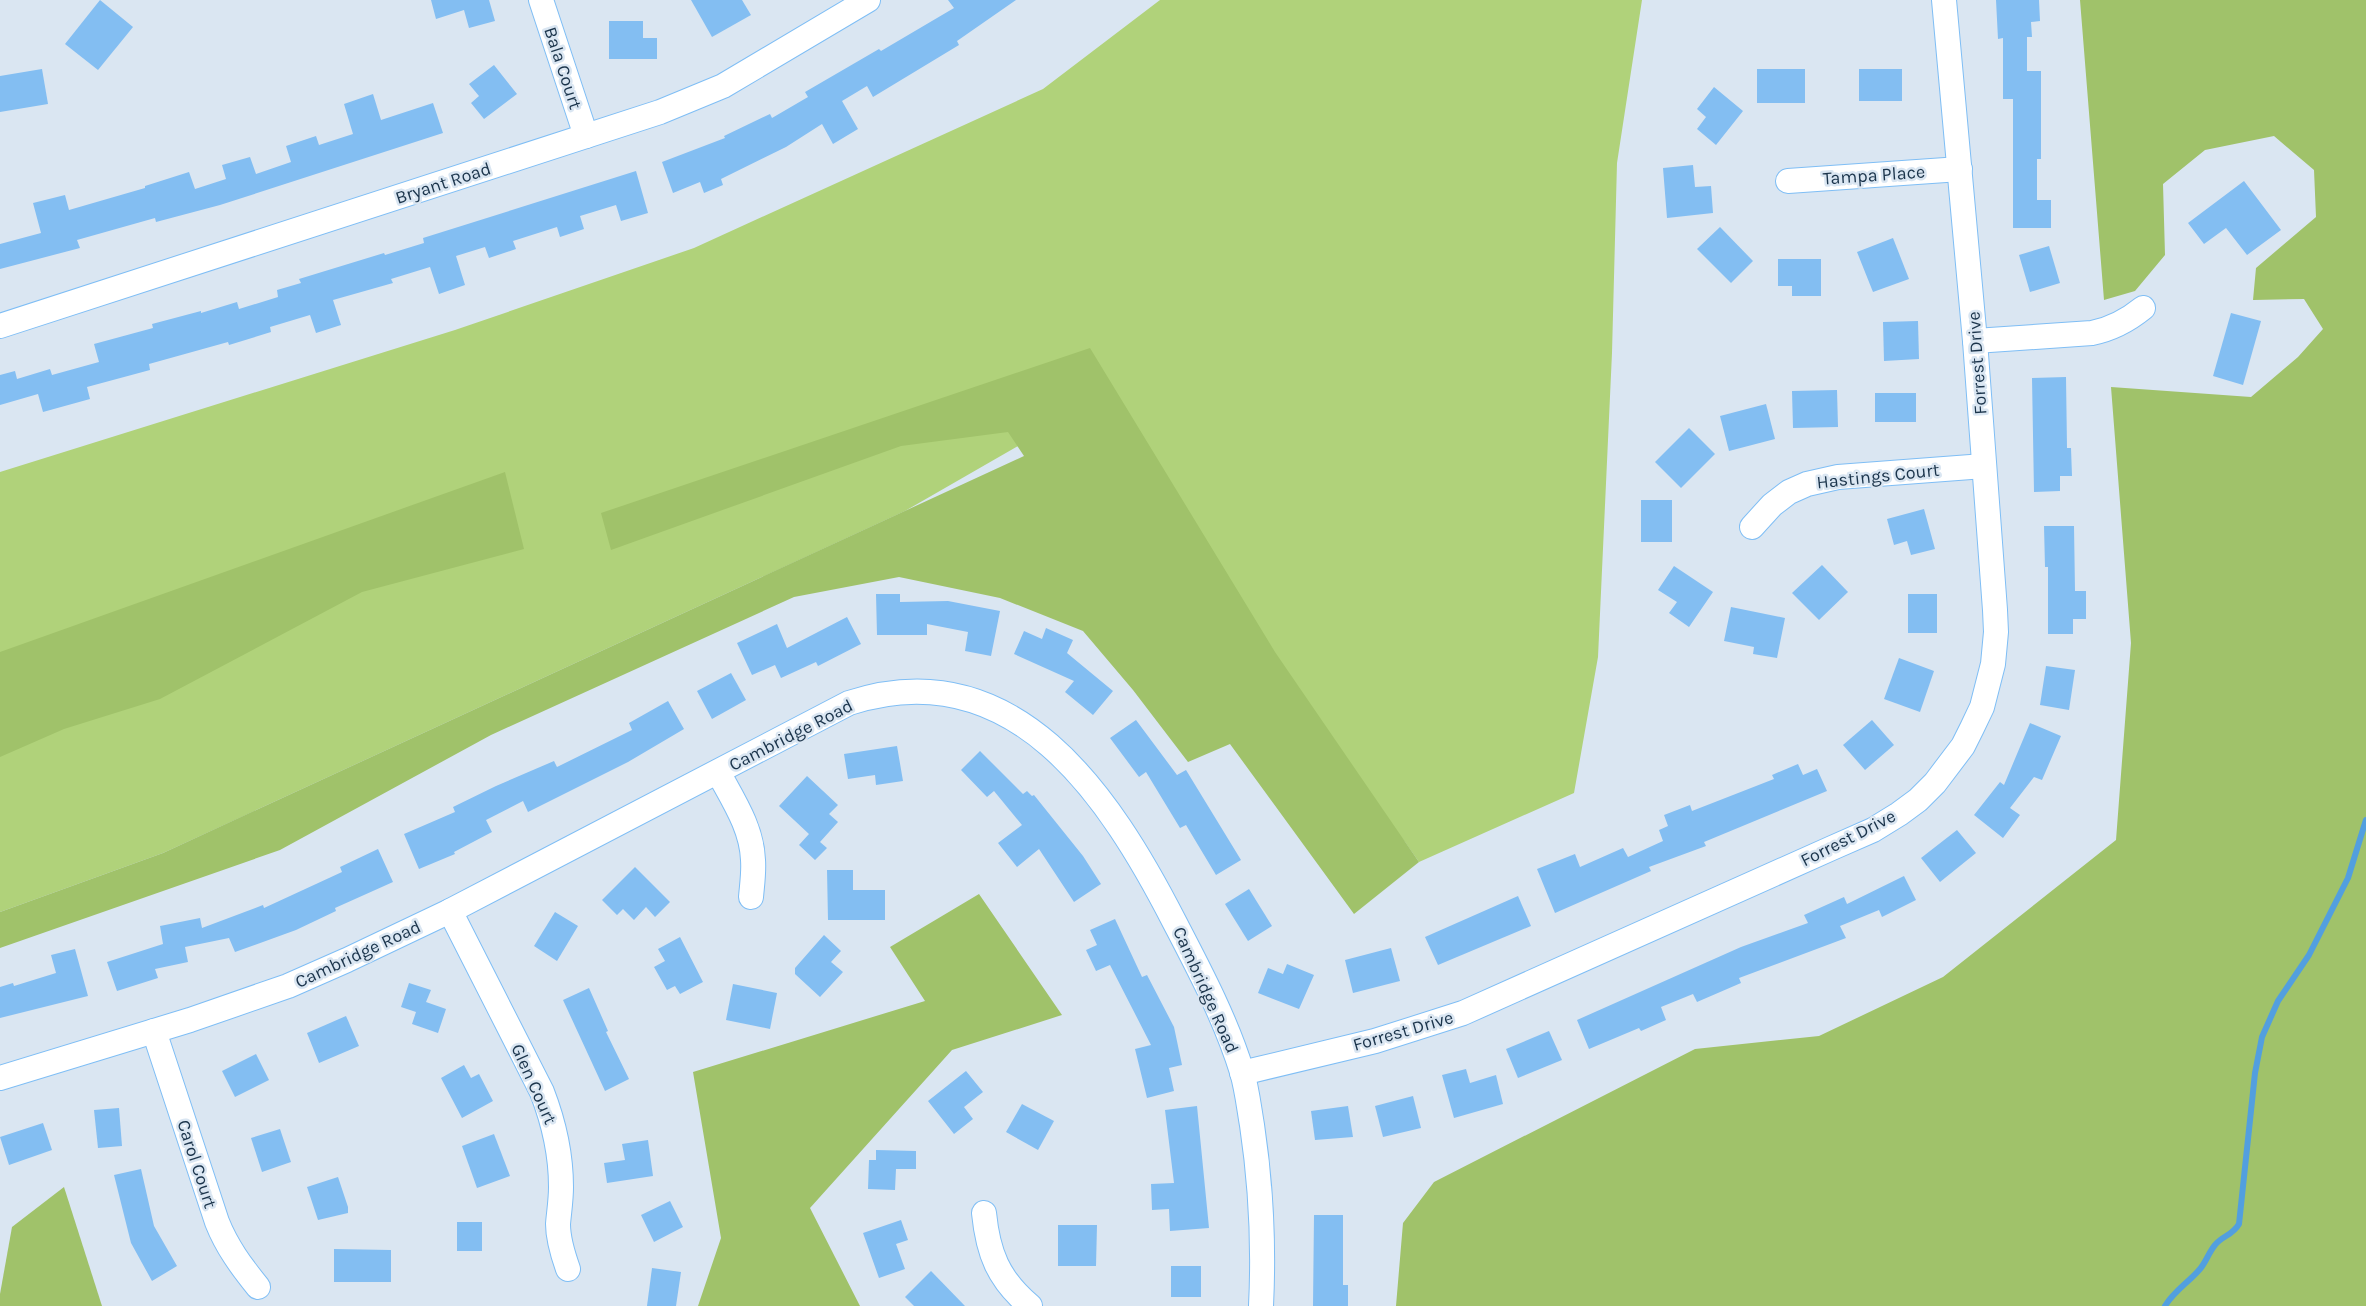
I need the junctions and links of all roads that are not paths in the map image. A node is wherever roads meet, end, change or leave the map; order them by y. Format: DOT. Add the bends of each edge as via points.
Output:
graph roads {
  1 [pos="541,0"];
  2 [pos="868,0"];
  3 [pos="1944,0"];
  4 [pos="586,136"];
  5 [pos="1960,169"];
  6 [pos="1788,181"];
  7 [pos="2143,308"];
  8 [pos="0,326"];
  9 [pos="1975,341"];
  10 [pos="1984,466"];
  11 [pos="1752,527"];
  12 [pos="718,772"];
  13 [pos="751,897"];
  14 [pos="450,911"];
  15 [pos="154,1031"];
  16 [pos="1242,1073"];
  17 [pos="0,1078"];
  18 [pos="984,1213"];
  19 [pos="568,1269"];
  20 [pos="258,1287"];
  21 [pos="1030,1306"];
  22 [pos="1261,1306"];
  1 -- 4 [label="street, Bala Court"];
  2 -- 4 [label="street, Bryant Road" via="723,86"];
  3 -- 5 [label="street, Forrest Drive"];
  4 -- 8 [label="street, Bryant Road"];
  5 -- 6 [label="street, Tampa Place"];
  5 -- 9 [label="street, Forrest Drive"];
  7 -- 9 [label="street" via="2109,330"];
  9 -- 10 [label="street, Forrest Drive"];
  10 -- 11 [label="street, Hastings Court" via="1838,477 1807,484 1772,505"];
  10 -- 16 [label="street, Forrest Drive" via="1996,632 1991,674 1982,707 1963,746 1918,800 1873,830 1463,1013 1393,1036"];
  12 -- 13 [label="street" via="750,838"];
  12 -- 14 [label="street, Cambridge Road"];
  12 -- 16 [label="street, Cambridge Road" via="849,703 872,695 898,691 941,693 980,701 1014,717 1065,759 1131,843 1208,985"];
  14 -- 15 [label="street, Cambridge Road" via="288,986"];
  14 -- 19 [label="street, Glen Court" via="551,1114 559,1149 558,1227"];
  15 -- 17 [label="street, Cambridge Road"];
  15 -- 20 [label="street, Carol Court" via="217,1222 237,1262"];
  16 -- 22 [label="street, Cambridge Road" via="1261,1194"];
  18 -- 21 [label="street" via="991,1254 1000,1272"];
}
